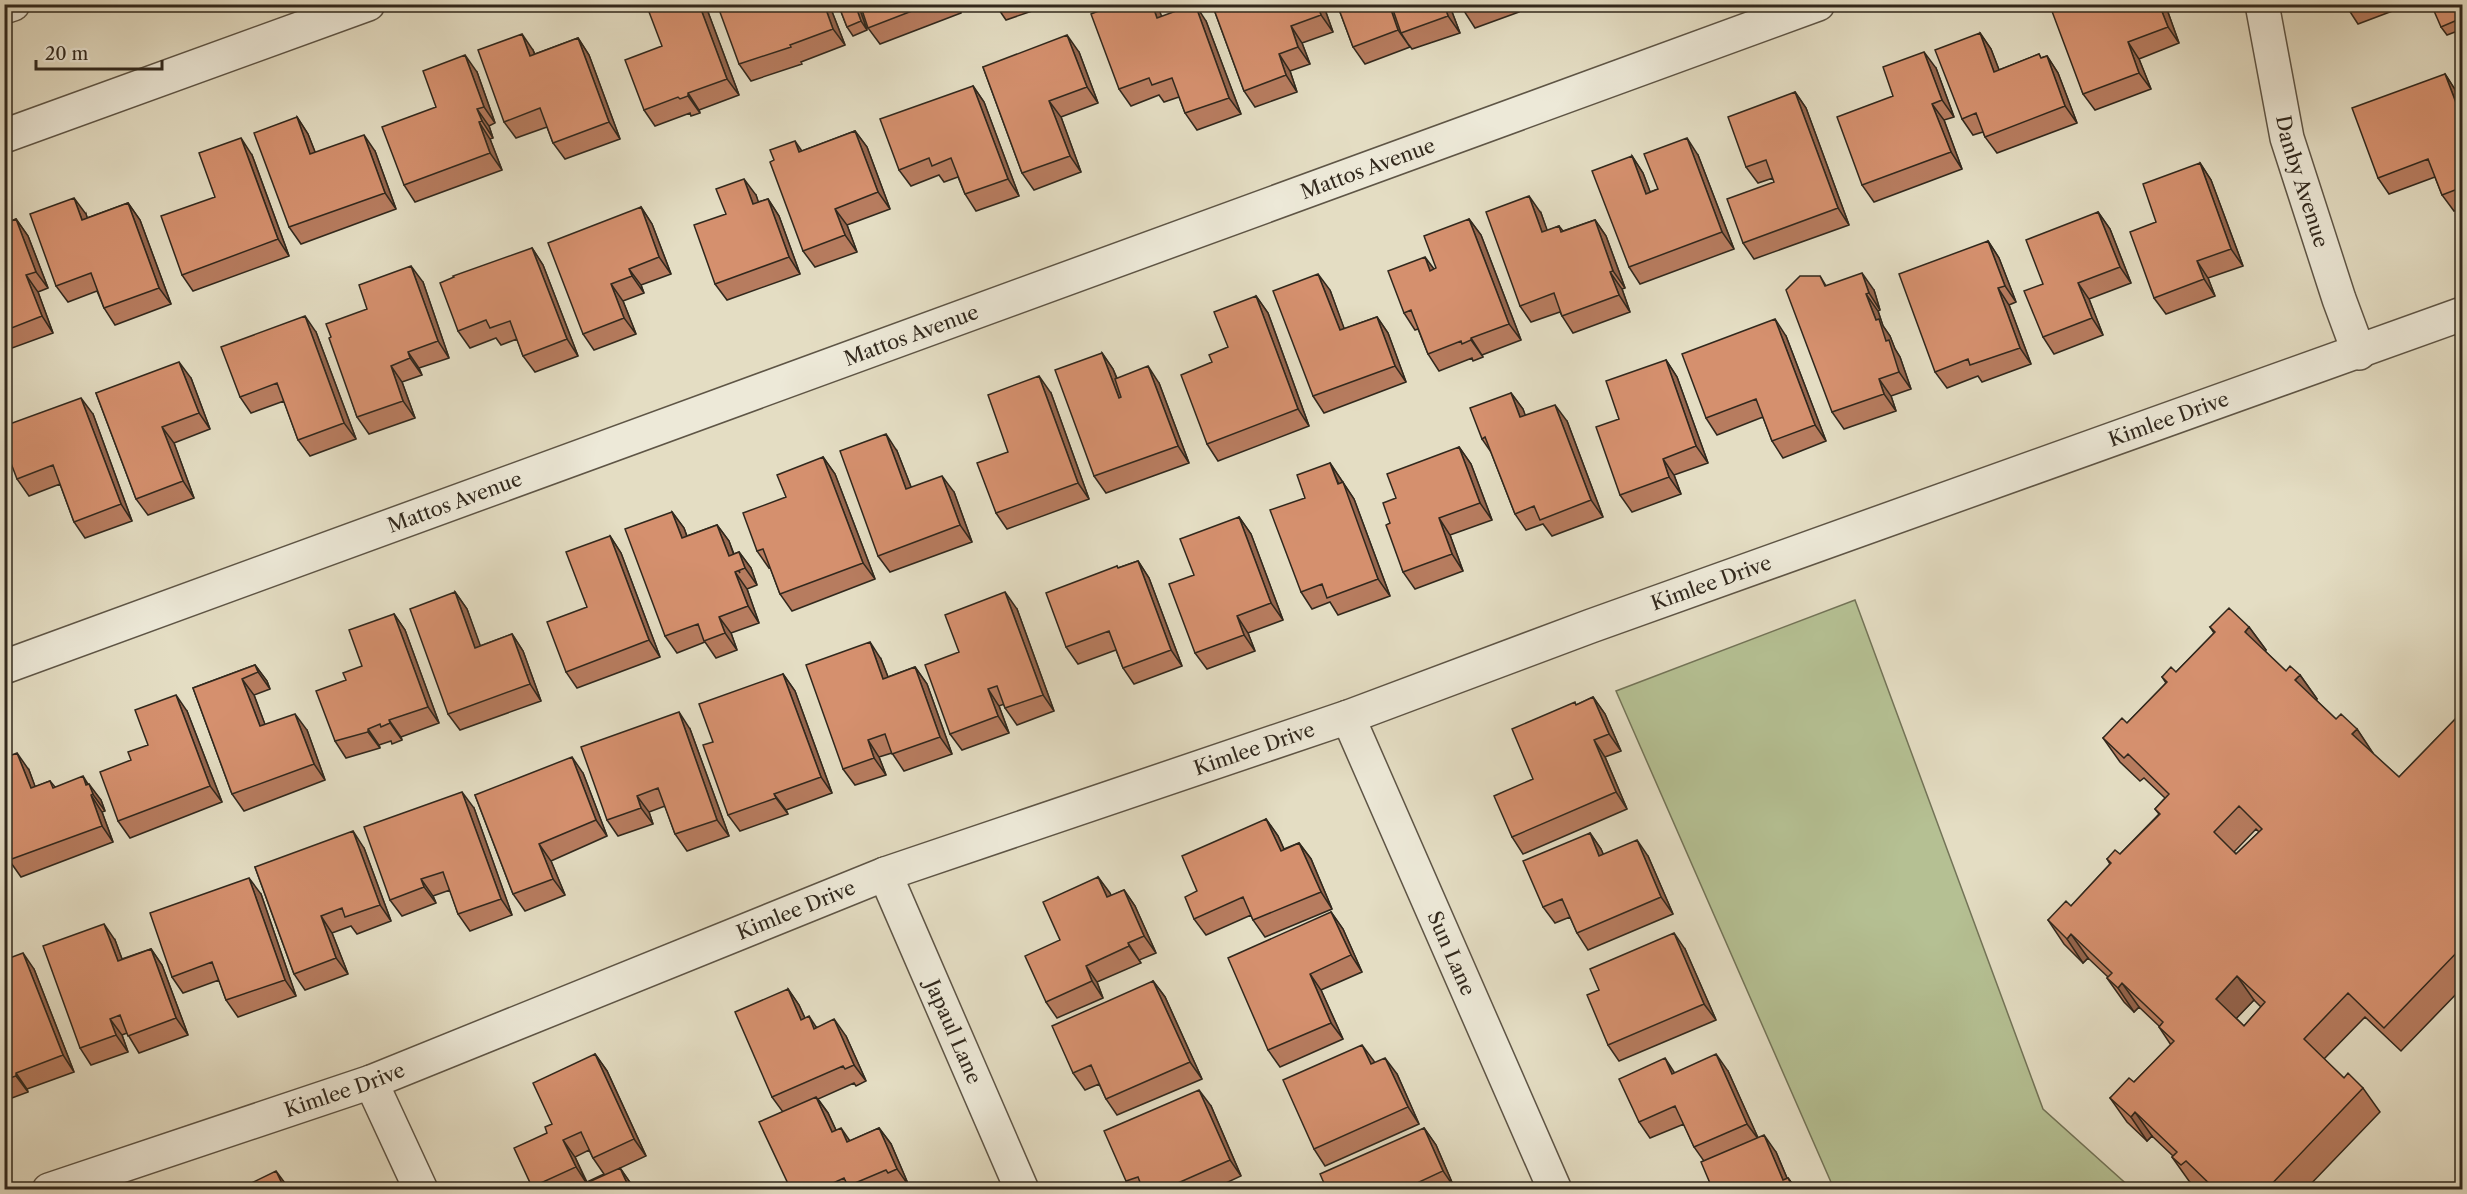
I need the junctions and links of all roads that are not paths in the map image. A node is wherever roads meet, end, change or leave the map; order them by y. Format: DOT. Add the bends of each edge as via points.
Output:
graph roads {
  1 [pos="13,4"];
  2 [pos="368,4"];
  3 [pos="1818,4"];
  4 [pos="2262,4"];
  5 [pos="4,7"];
  6 [pos="1780,11"];
  7 [pos="4,136"];
  8 [pos="2462,316"];
  9 [pos="2359,353"];
  10 [pos="4,667"];
  11 [pos="1348,717"];
  12 [pos="885,874"];
  13 [pos="371,1082"];
  14 [pos="49,1190"];
  15 [pos="421,1190"];
  16 [pos="1022,1190"];
  17 [pos="1555,1190"];
  1 -- 5 [label="street"];
  2 -- 7 [label="street"];
  3 -- 6 [label="street, Mattos Avenue"];
  4 -- 9 [label="street, Danby Avenue" via="2287,138"];
  6 -- 10 [label="street, Mattos Avenue"];
  8 -- 9 [label="street, Kimlee Drive"];
  9 -- 11 [label="street, Kimlee Drive" via="1591,626"];
  11 -- 12 [label="street, Kimlee Drive"];
  11 -- 17 [label="street, Sun Lane"];
  12 -- 13 [label="street, Kimlee Drive"];
  12 -- 16 [label="street, Japaul Lane"];
  13 -- 14 [label="street, Kimlee Drive"];
  13 -- 15 [label="street"];
}
